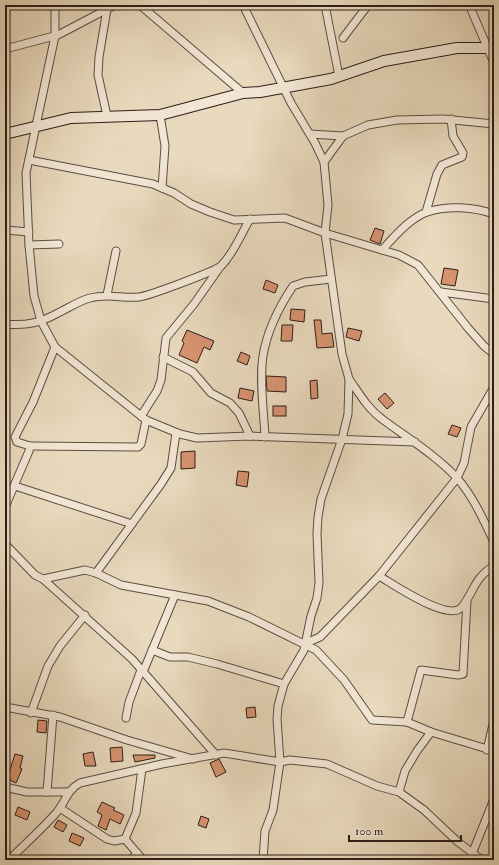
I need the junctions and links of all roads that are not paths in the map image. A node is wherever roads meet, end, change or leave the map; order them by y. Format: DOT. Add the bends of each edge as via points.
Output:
graph roads {
  1 [pos="55,5"];
  2 [pos="115,5"];
  3 [pos="140,5"];
  4 [pos="242,5"];
  5 [pos="325,5"];
  6 [pos="368,5"];
  7 [pos="468,6"];
  8 [pos="106,7"];
  9 [pos="55,36"];
  10 [pos="343,38"];
  11 [pos="490,48"];
  12 [pos="5,49"];
  13 [pos="494,63"];
  14 [pos="339,76"];
  15 [pos="284,87"];
  16 [pos="243,93"];
  17 [pos="160,115"];
  18 [pos="107,116"];
  19 [pos="451,119"];
  20 [pos="494,124"];
  21 [pos="35,127"];
  22 [pos="5,134"];
  23 [pos="310,134"];
  24 [pos="343,136"];
  25 [pos="29,160"];
  26 [pos="324,162"];
  27 [pos="162,188"];
  28 [pos="426,212"];
  29 [pos="494,214"];
  30 [pos="250,219"];
  31 [pos="5,230"];
  32 [pos="29,232"];
  33 [pos="325,233"];
  34 [pos="59,244"];
  35 [pos="29,245"];
  36 [pos="382,250"];
  37 [pos="116,251"];
  38 [pos="220,267"];
  39 [pos="331,279"];
  40 [pos="441,292"];
  41 [pos="107,295"];
  42 [pos="494,298"];
  43 [pos="41,321"];
  44 [pos="5,324"];
  45 [pos="55,347"];
  46 [pos="494,354"];
  47 [pos="163,356"];
  48 [pos="349,379"];
  49 [pos="494,387"];
  50 [pos="143,418"];
  51 [pos="176,433"];
  52 [pos="250,436"];
  53 [pos="265,437"];
  54 [pos="342,439"];
  55 [pos="415,442"];
  56 [pos="30,446"];
  57 [pos="457,478"];
  58 [pos="14,486"];
  59 [pos="5,507"];
  60 [pos="132,524"];
  61 [pos="493,539"];
  62 [pos="5,544"];
  63 [pos="494,566"];
  64 [pos="96,573"];
  65 [pos="379,576"];
  66 [pos="43,579"];
  67 [pos="176,595"];
  68 [pos="467,600"];
  69 [pos="85,615"];
  70 [pos="306,644"];
  71 [pos="152,650"];
  72 [pos="142,671"];
  73 [pos="284,684"];
  74 [pos="5,707"];
  75 [pos="31,713"];
  76 [pos="53,715"];
  77 [pos="126,718"];
  78 [pos="494,720"];
  79 [pos="407,722"];
  80 [pos="431,732"];
  81 [pos="490,751"];
  82 [pos="216,755"];
  83 [pos="194,759"];
  84 [pos="280,762"];
  85 [pos="142,769"];
  86 [pos="5,787"];
  87 [pos="47,792"];
  88 [pos="68,792"];
  89 [pos="399,792"];
  90 [pos="494,799"];
  91 [pos="60,808"];
  92 [pos="125,839"];
  93 [pos="137,853"];
  94 [pos="472,854"];
  95 [pos="9,860"];
  96 [pos="131,860"];
  97 [pos="143,860"];
  98 [pos="263,860"];
  99 [pos="482,860"];
  1 -- 9 [label="street"];
  2 -- 8 [label="street"];
  3 -- 16 [label="street"];
  4 -- 15 [label="street"];
  5 -- 14 [label="street"];
  6 -- 10 [label="street"];
  7 -- 11 [label="street"];
  8 -- 9 [label="street"];
  8 -- 18 [label="street" via="98,76"];
  9 -- 12 [label="street"];
  9 -- 21 [label="street"];
  11 -- 13 [label="street"];
  11 -- 14 [label="street" via="457,48 384,62"];
  14 -- 15 [label="street"];
  15 -- 16 [label="street"];
  15 -- 23 [label="street"];
  16 -- 17 [label="street"];
  17 -- 18 [label="street"];
  17 -- 27 [label="street" via="165,146"];
  18 -- 21 [label="street" via="71,118"];
  19 -- 20 [label="street"];
  19 -- 24 [label="street" via="397,120 368,125"];
  19 -- 28 [label="street" via="453,136 463,153 462,157 442,166 437,174"];
  21 -- 22 [label="street"];
  21 -- 25 [label="street"];
  23 -- 24 [label="street"];
  23 -- 26 [label="street"];
  24 -- 26 [label="street"];
  25 -- 27 [label="street"];
  25 -- 32 [label="street" via="26,173"];
  26 -- 33 [label="street" via="328,205"];
  27 -- 30 [label="street" via="210,212 234,220"];
  28 -- 29 [label="street" via="454,208 483,210"];
  28 -- 36 [label="street"];
  30 -- 33 [label="street" via="285,218"];
  30 -- 38 [label="street" via="230,255"];
  31 -- 32 [label="street"];
  32 -- 35 [label="street"];
  33 -- 36 [label="street"];
  33 -- 39 [label="street"];
  34 -- 35 [label="street"];
  35 -- 43 [label="street" via="34,296"];
  36 -- 40 [label="street" via="418,265"];
  37 -- 41 [label="street"];
  38 -- 41 [label="street" via="138,297"];
  38 -- 47 [label="street" via="166,338"];
  39 -- 48 [label="street" via="342,354"];
  39 -- 53 [label="street" via="293,286 274,321 262,358"];
  40 -- 42 [label="street"];
  40 -- 46 [label="street" via="468,328"];
  41 -- 43 [label="street" via="75,303"];
  43 -- 44 [label="street" via="22,326"];
  43 -- 45 [label="street"];
  45 -- 50 [label="street"];
  45 -- 56 [label="street" via="33,402 15,436 17,442"];
  47 -- 50 [label="street" via="161,380"];
  47 -- 52 [label="street" via="193,372 211,393 230,403 239,413"];
  48 -- 54 [label="street" via="348,414"];
  48 -- 55 [label="street" via="364,401 381,418"];
  49 -- 57 [label="street" via="471,427 464,463"];
  50 -- 51 [label="street"];
  50 -- 56 [label="street" via="141,444 138,447"];
  51 -- 52 [label="street" via="197,438"];
  51 -- 60 [label="street" via="171,468"];
  52 -- 53 [label="street"];
  53 -- 54 [label="street"];
  54 -- 55 [label="street"];
  54 -- 70 [label="street" via="321,499 317,533 319,583"];
  55 -- 57 [label="street"];
  56 -- 58 [label="street"];
  57 -- 61 [label="street"];
  57 -- 65 [label="street"];
  58 -- 59 [label="street"];
  58 -- 60 [label="street"];
  60 -- 64 [label="street"];
  62 -- 66 [label="street" via="35,575"];
  63 -- 68 [label="street" via="483,573"];
  64 -- 66 [label="street" via="85,570"];
  64 -- 67 [label="street" via="121,585"];
  65 -- 68 [label="street" via="419,600 452,612 461,609"];
  65 -- 70 [label="street" via="320,637"];
  66 -- 69 [label="street"];
  67 -- 70 [label="street" via="208,601"];
  67 -- 71 [label="street"];
  68 -- 79 [label="street" via="463,674 422,670"];
  69 -- 72 [label="street"];
  69 -- 75 [label="street" via="60,646 48,666"];
  70 -- 73 [label="street"];
  70 -- 79 [label="street" via="316,650 331,666 372,720"];
  71 -- 72 [label="street"];
  71 -- 73 [label="street" via="170,657 188,657 217,664"];
  72 -- 77 [label="street" via="129,702"];
  72 -- 82 [label="street"];
  73 -- 84 [label="street" via="277,719"];
  74 -- 75 [label="street"];
  75 -- 76 [label="street"];
  76 -- 83 [label="street"];
  76 -- 87 [label="street"];
  78 -- 81 [label="street"];
  79 -- 80 [label="street"];
  80 -- 81 [label="street"];
  80 -- 89 [label="street" via="405,771"];
  82 -- 83 [label="street"];
  82 -- 84 [label="street" via="230,753"];
  83 -- 85 [label="street"];
  84 -- 89 [label="street" via="290,760 327,764 377,786"];
  84 -- 98 [label="street" via="273,810 265,831"];
  85 -- 88 [label="street" via="95,778 80,783"];
  85 -- 92 [label="street" via="136,814"];
  86 -- 87 [label="street" via="27,792"];
  87 -- 88 [label="street"];
  88 -- 91 [label="street"];
  89 -- 94 [label="street" via="424,810"];
  90 -- 94 [label="street"];
  91 -- 92 [label="street" via="106,839"];
  91 -- 95 [label="street"];
  92 -- 93 [label="street"];
  93 -- 96 [label="street"];
  93 -- 97 [label="street"];
  94 -- 99 [label="street"];
}
